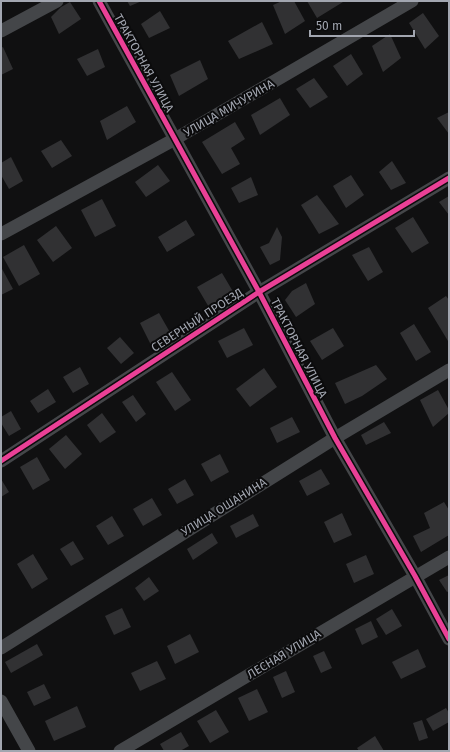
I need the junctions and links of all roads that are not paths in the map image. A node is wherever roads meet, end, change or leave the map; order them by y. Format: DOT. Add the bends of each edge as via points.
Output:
graph roads {
  1 [pos="57,1"];
  2 [pos="99,1"];
  3 [pos="412,1"];
  4 [pos="1,31"];
  5 [pos="175,139"];
  6 [pos="449,178"];
  7 [pos="1,234"];
  8 [pos="258,292"];
  9 [pos="449,370"];
  10 [pos="335,438"];
  11 [pos="1,461"];
  12 [pos="449,558"];
  13 [pos="415,576"];
  14 [pos="449,639"];
  15 [pos="1,648"];
  16 [pos="1,700"];
  17 [pos="29,751"];
  18 [pos="120,751"];
  1 -- 4 [label="street"];
  2 -- 5 [label="street, ТРАКТОРНАЯ УЛИЦА"];
  3 -- 5 [label="street, УЛИЦА МИЧУРИНА"];
  5 -- 7 [label="street, УЛИЦА МИЧУРИНА"];
  5 -- 8 [label="street, ТРАКТОРНАЯ УЛИЦА"];
  6 -- 8 [label="street, СЕВЕРНЫЙ ПРОЕЗД"];
  8 -- 10 [label="street, ТРАКТОРНАЯ УЛИЦА"];
  8 -- 11 [label="street, СЕВЕРНЫЙ ПРОЕЗД"];
  9 -- 10 [label="street, УЛИЦА ОШАНИНА"];
  10 -- 13 [label="street, ТРАКТОРНАЯ УЛИЦА"];
  10 -- 15 [label="street, УЛИЦА ОШАНИНА"];
  12 -- 13 [label="street, ЛЕСНАЯ УЛИЦА"];
  13 -- 14 [label="street, ТРАКТОРНАЯ УЛИЦА"];
  13 -- 18 [label="street, ЛЕСНАЯ УЛИЦА"];
  16 -- 17 [label="street"];
}
